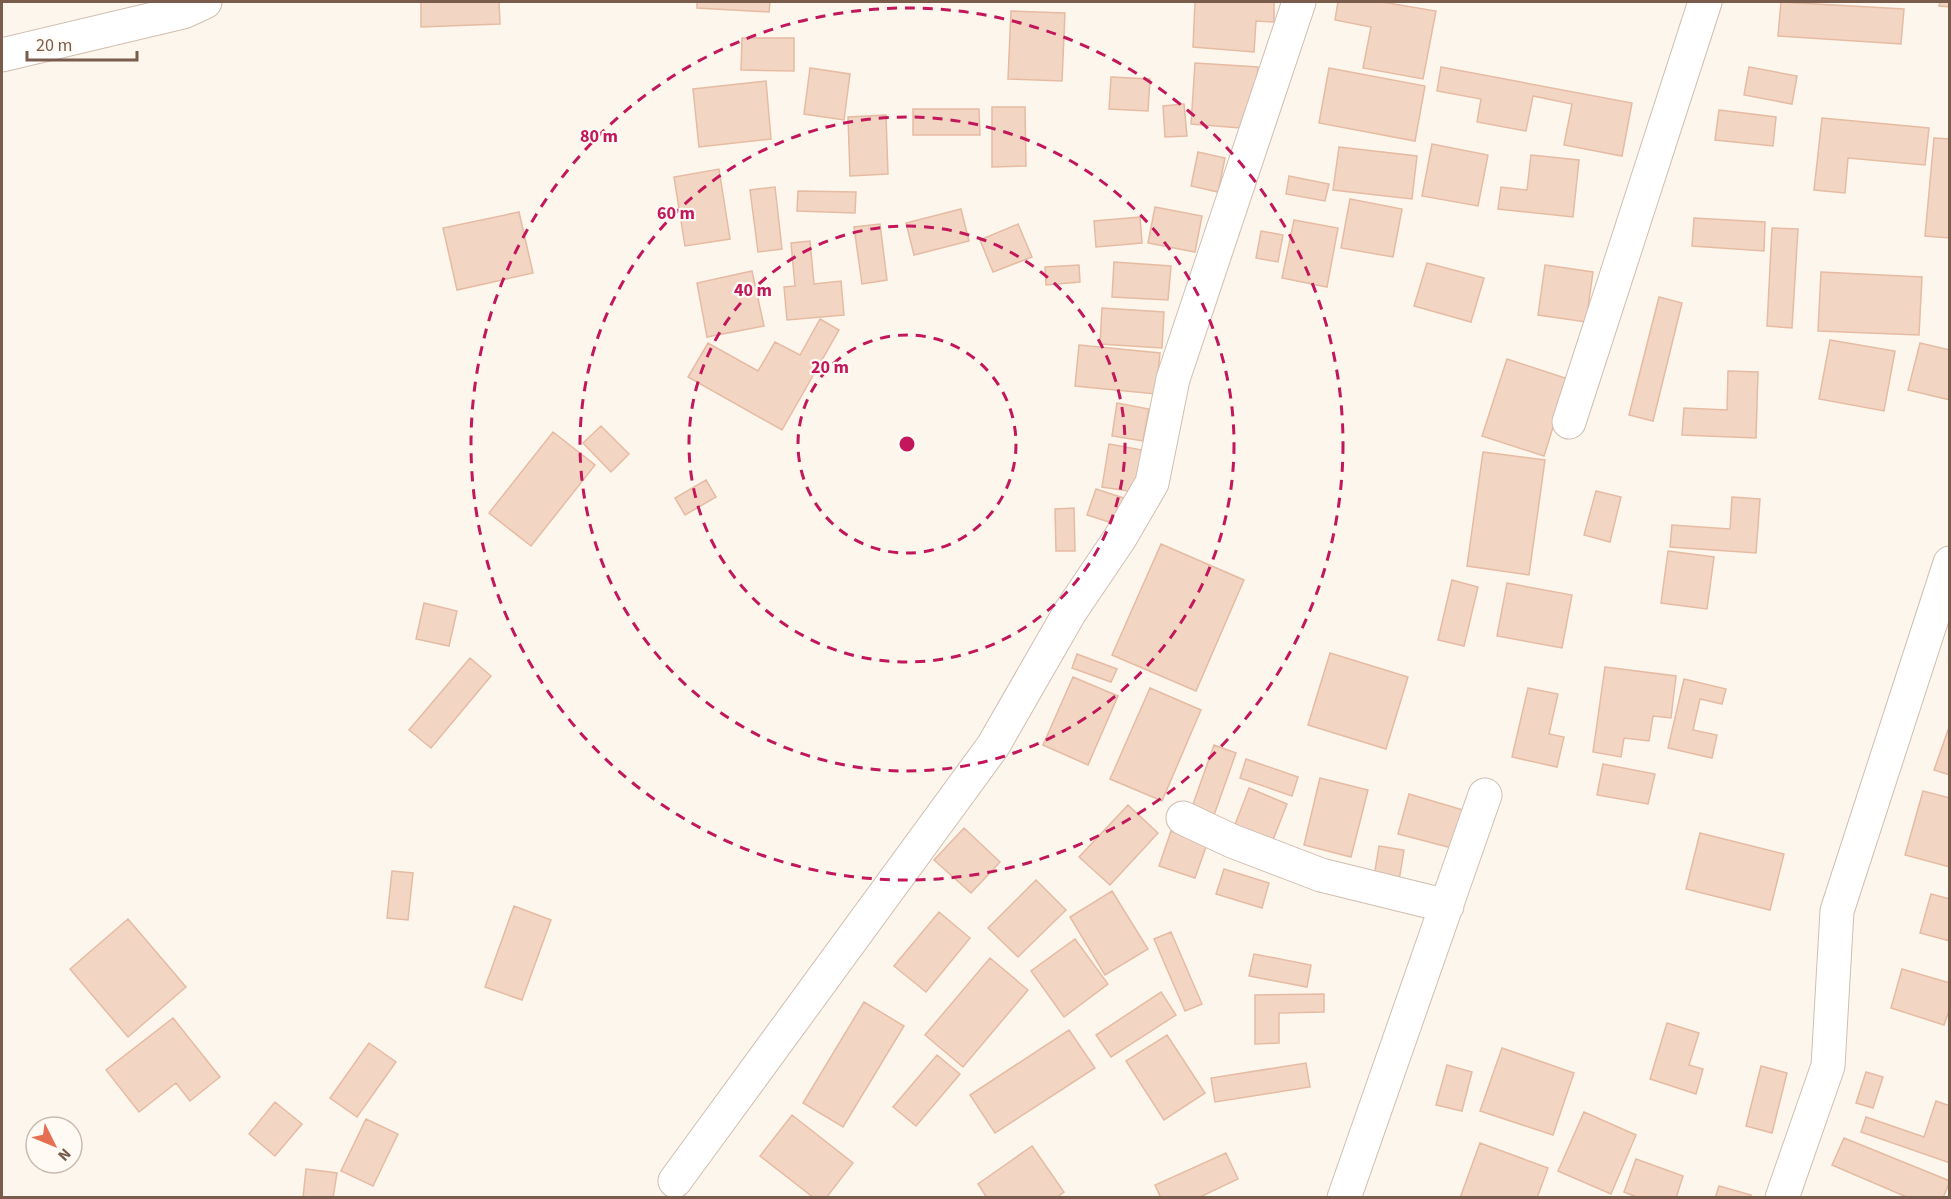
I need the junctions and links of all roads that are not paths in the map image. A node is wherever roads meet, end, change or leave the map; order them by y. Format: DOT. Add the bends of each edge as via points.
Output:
graph roads {
  1 [pos="205,2"];
  2 [pos="1299,2"];
  3 [pos="1705,2"];
  4 [pos="2,55"];
  5 [pos="1569,422"];
  6 [pos="1950,563"];
  7 [pos="1485,795"];
  8 [pos="1183,818"];
  9 [pos="1447,906"];
  10 [pos="675,1181"];
  11 [pos="1344,1197"];
  12 [pos="1782,1197"];
  1 -- 4 [label="street" via="183,12"];
  2 -- 10 [label="street" via="1173,379 1152,483 1070,612 993,746"];
  3 -- 5 [label="street"];
  6 -- 12 [label="street" via="1837,911 1828,1066"];
  7 -- 9 [label="street"];
  8 -- 9 [label="street" via="1322,875"];
  9 -- 11 [label="street"];
}
